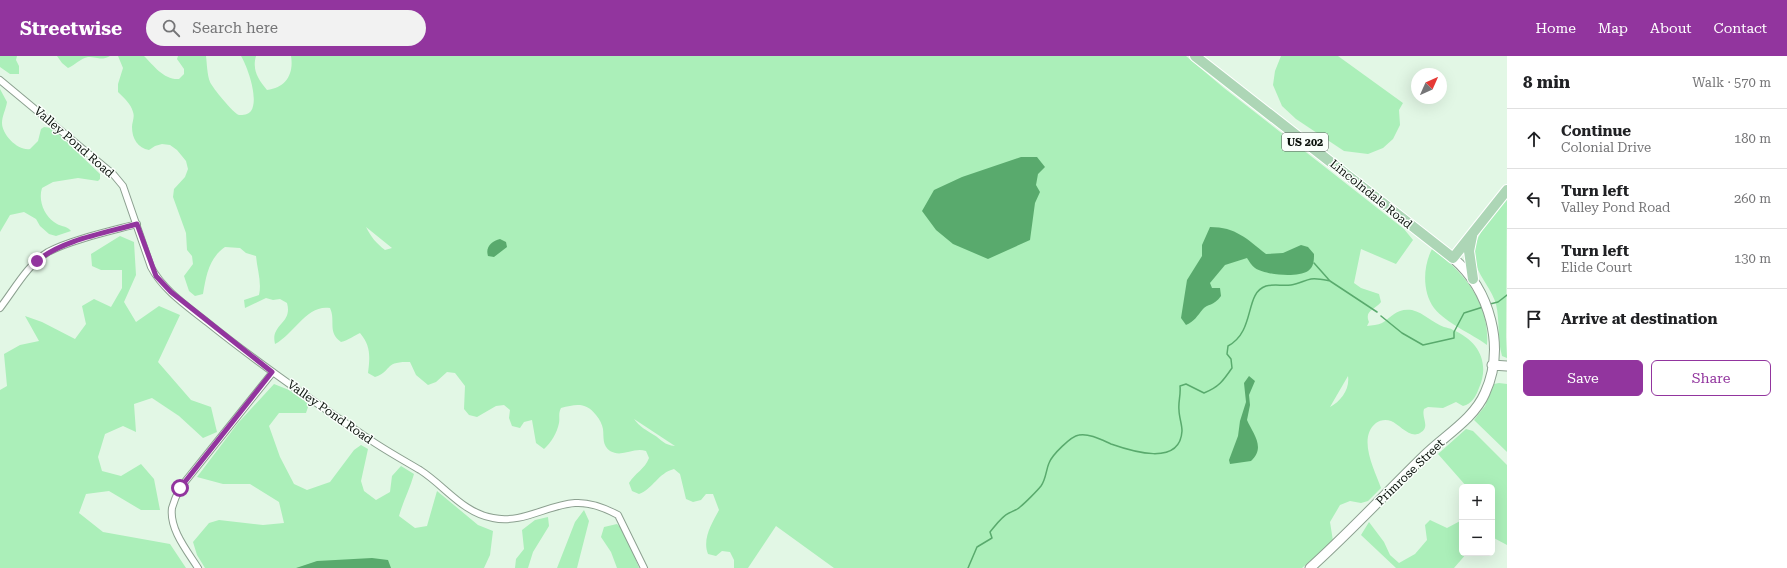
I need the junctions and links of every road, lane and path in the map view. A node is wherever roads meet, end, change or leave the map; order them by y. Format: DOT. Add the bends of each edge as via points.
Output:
graph roads {
  1 [pos="1196,56"];
  2 [pos="0,80"];
  3 [pos="1507,190"];
  4 [pos="137,224"];
  5 [pos="1476,228"];
  6 [pos="1453,258"];
  7 [pos="1473,279"];
  8 [pos="0,308"];
  9 [pos="1492,365"];
  10 [pos="1507,366"];
  11 [pos="272,372"];
  12 [pos="198,568"];
  13 [pos="644,568"];
  14 [pos="1310,568"];
  1 -- 6 [label="main road, Lincolndale Road / US 202"];
  2 -- 4 [label="street, Valley Pond Road" via="112,174 123,186"];
  3 -- 5 [label="main road"];
  4 -- 8 [label="street" via="62,246 48,253 26,273"];
  4 -- 11 [label="street, Valley Pond Road" via="156,276 171,292"];
  5 -- 6 [label="main road"];
  5 -- 7 [label="main road" via="1469,244"];
  6 -- 7 [label="main road, Primrose Street"];
  7 -- 9 [label="main road, Primrose Street" via="1487,305 1490,317 1494,343"];
  9 -- 10 [label="main road"];
  9 -- 14 [label="main road, Primrose Street" via="1486,392 1472,412"];
  11 -- 12 [label="street" via="180,488 176,497 172,509 173,523"];
  11 -- 13 [label="street, Valley Pond Road" via="369,439 438,482 461,504 479,515 513,520 576,502 595,505 618,515"];
}
